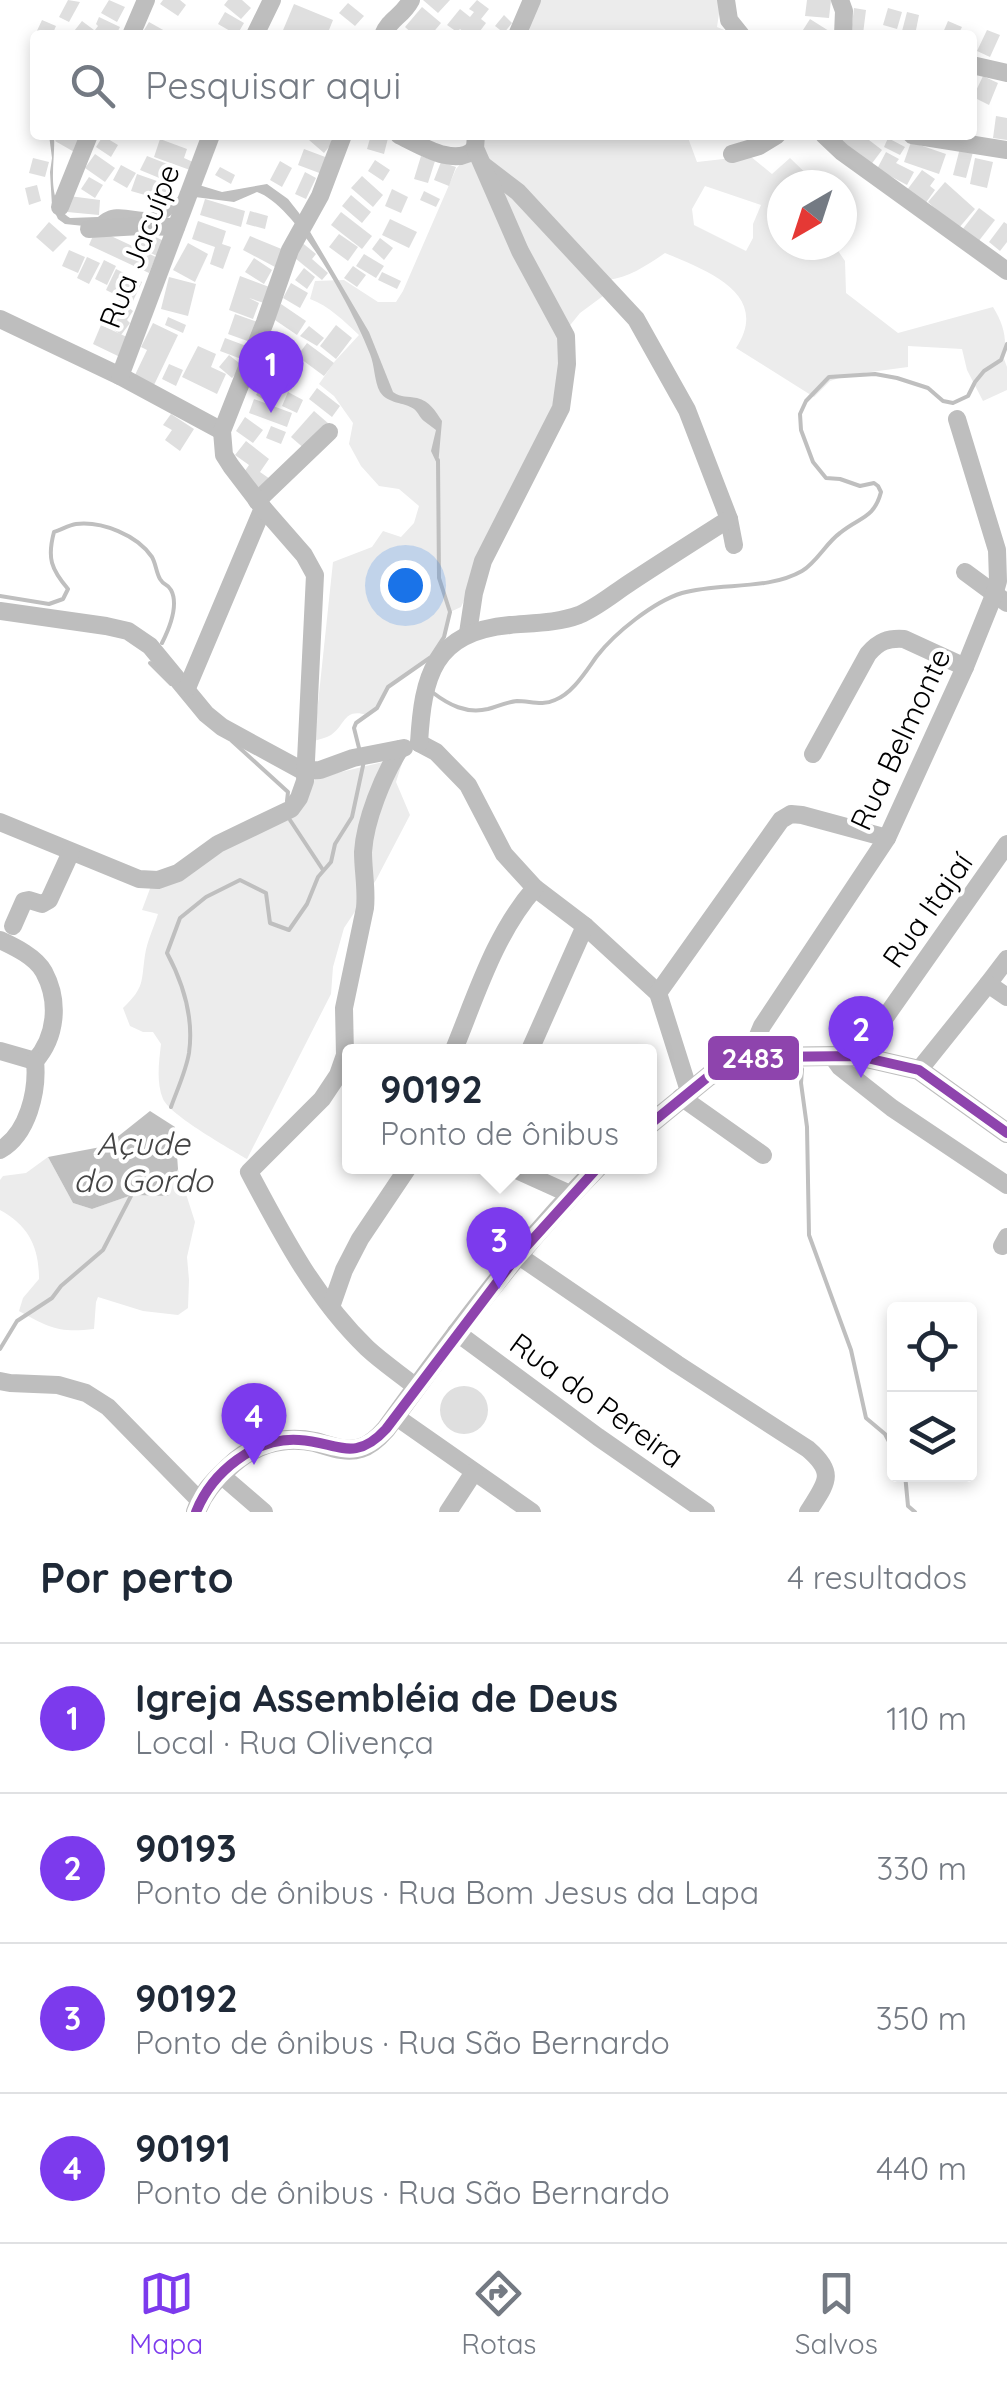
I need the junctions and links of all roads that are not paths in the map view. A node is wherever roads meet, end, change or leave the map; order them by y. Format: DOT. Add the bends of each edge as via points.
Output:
graph roads {
  1 [pos="146,0"];
  2 [pos="272,0"];
  3 [pos="411,0"];
  4 [pos="532,0"];
  5 [pos="726,0"];
  6 [pos="840,0"];
  7 [pos="133,30"];
  8 [pos="257,30"];
  9 [pos="386,30"];
  10 [pos="518,30"];
  11 [pos="737,30"];
  12 [pos="843,30"];
  13 [pos="977,66"];
  14 [pos="1007,73"];
  15 [pos="87,140"];
  16 [pos="209,140"];
  17 [pos="341,140"];
  18 [pos="411,140"];
  19 [pos="769,140"];
  20 [pos="829,140"];
  21 [pos="944,140"];
  22 [pos="476,141"];
  23 [pos="1007,150"];
  24 [pos="732,154"];
  25 [pos="484,166"];
  26 [pos="60,206"];
  27 [pos="176,227"];
  28 [pos="89,229"];
  29 [pos="1007,271"];
  30 [pos="0,319"];
  31 [pos="120,376"];
  32 [pos="957,419"];
  33 [pos="222,431"];
  34 [pos="329,432"];
  35 [pos="260,504"];
  36 [pos="728,519"];
  37 [pos="734,545"];
  38 [pos="966,572"];
  39 [pos="1000,599"];
  40 [pos="0,611"];
  41 [pos="468,633"];
  42 [pos="965,666"];
  43 [pos="187,688"];
  44 [pos="419,743"];
  45 [pos="400,749"];
  46 [pos="813,754"];
  47 [pos="303,772"];
  48 [pos="0,822"];
  49 [pos="887,838"];
  50 [pos="1007,844"];
  51 [pos="71,852"];
  52 [pos="535,888"];
  53 [pos="14,926"];
  54 [pos="585,926"];
  55 [pos="0,940"];
  56 [pos="1007,958"];
  57 [pos="988,984"];
  58 [pos="658,993"];
  59 [pos="1007,997"];
  60 [pos="346,1044"];
  61 [pos="456,1044"];
  62 [pos="533,1044"];
  63 [pos="0,1051"];
  64 [pos="832,1056"];
  65 [pos="858,1056"];
  66 [pos="760,1057"];
  67 [pos="35,1061"];
  68 [pos="342,1064"];
  69 [pos="919,1070"];
  70 [pos="685,1094"];
  71 [pos="657,1118"];
  72 [pos="1007,1133"];
  73 [pos="0,1150"];
  74 [pos="763,1155"];
  75 [pos="404,1174"];
  76 [pos="526,1174"];
  77 [pos="592,1174"];
  78 [pos="1007,1185"];
  79 [pos="572,1195"];
  80 [pos="519,1256"];
  81 [pos="331,1307"];
  82 [pos="456,1332"];
  83 [pos="5,1382"];
  84 [pos="416,1386"];
  85 [pos="395,1416"];
  86 [pos="474,1472"];
  87 [pos="221,1475"];
  88 [pos="198,1506"];
  89 [pos="264,1512"];
  90 [pos="448,1512"];
  91 [pos="532,1512"];
  92 [pos="706,1512"];
  93 [pos="808,1512"];
  1 -- 7 [label="street"];
  2 -- 8 [label="street"];
  3 -- 9 [label="street"];
  4 -- 10 [label="street"];
  5 -- 11 [label="street"];
  6 -- 12 [label="street"];
  13 -- 14 [label="street"];
  15 -- 26 [label="street"];
  16 -- 27 [label="street, Rua Jacuípe"];
  17 -- 33 [label="street" via="290,250"];
  18 -- 22 [label="street" via="456,158 468,155"];
  19 -- 24 [label="street"];
  20 -- 29 [label="street"];
  21 -- 23 [label="street"];
  22 -- 25 [label="street"];
  25 -- 36 [label="street" via="518,192 636,319 687,410"];
  25 -- 41 [label="street" via="566,336 567,364 560,408 483,561"];
  27 -- 28 [label="street"];
  27 -- 31 [label="street, Rua Jacuípe"];
  30 -- 31 [label="street"];
  31 -- 33 [label="street"];
  32 -- 39 [label="street, Rua Belmonte" via="997,550"];
  33 -- 35 [label="street" via="224,455"];
  34 -- 35 [label="street"];
  35 -- 43 [label="street"];
  35 -- 47 [label="street" via="315,575"];
  36 -- 37 [label="street"];
  36 -- 41 [label="street" via="578,615"];
  38 -- 39 [label="street"];
  39 -- 42 [label="street, Rua Belmonte"];
  40 -- 43 [label="street" via="128,631"];
  41 -- 44 [label="street" via="439,660 425,689"];
  42 -- 46 [label="street" via="904,640 880,643 856,673"];
  42 -- 49 [label="street, Rua Belmonte"];
  43 -- 47 [label="street" via="222,727"];
  44 -- 45 [label="street"];
  44 -- 52 [label="street" via="461,777 504,854"];
  45 -- 47 [label="street"];
  45 -- 60 [label="street" via="366,834 366,894 344,1008"];
  47 -- 51 [label="street" via="291,809 168,877 139,879"];
  48 -- 51 [label="street"];
  49 -- 58 [label="street" via="802,815 781,820"];
  49 -- 66 [label="street, Rua Belmonte" via="762,1026"];
  50 -- 65 [label="street, Rua Itajaí"];
  51 -- 53 [label="street" via="49,900 24,901"];
  52 -- 54 [label="street"];
  52 -- 61 [label="street" via="506,930"];
  54 -- 58 [label="street"];
  54 -- 62 [label="street"];
  55 -- 67 [label="street" via="36,962 50,990 52,1033"];
  56 -- 57 [label="street"];
  57 -- 59 [label="street"];
  57 -- 69 [label="street"];
  58 -- 70 [label="street"];
  63 -- 67 [label="street"];
  64 -- 65 [label="street"];
  64 -- 66 [label="street"];
  64 -- 78 [label="street" via="892,1108"];
  65 -- 69 [label="street"];
  66 -- 70 [label="street" via="722,1068"];
  67 -- 73 [label="street" via="37,1081 21,1128"];
  68 -- 81 [label="street" via="322,1099 249,1172"];
  69 -- 72 [label="street"];
  70 -- 71 [label="street"];
  70 -- 74 [label="street"];
  75 -- 81 [label="street" via="360,1239"];
  76 -- 79 [label="street"];
  77 -- 79 [label="street"];
  79 -- 80 [label="street"];
  80 -- 82 [label="street"];
  80 -- 93 [label="street" via="823,1462 826,1483"];
  81 -- 84 [label="street" via="368,1349"];
  82 -- 84 [label="street"];
  82 -- 92 [label="street, Rua do Pereira"];
  83 -- 88 [label="street" via="58,1385 108,1407"];
  84 -- 85 [label="street"];
  85 -- 86 [label="street"];
  85 -- 87 [label="street" via="376,1440 358,1449 270,1443"];
  86 -- 90 [label="street"];
  86 -- 91 [label="street"];
  87 -- 88 [label="street"];
  87 -- 89 [label="street"];
}
